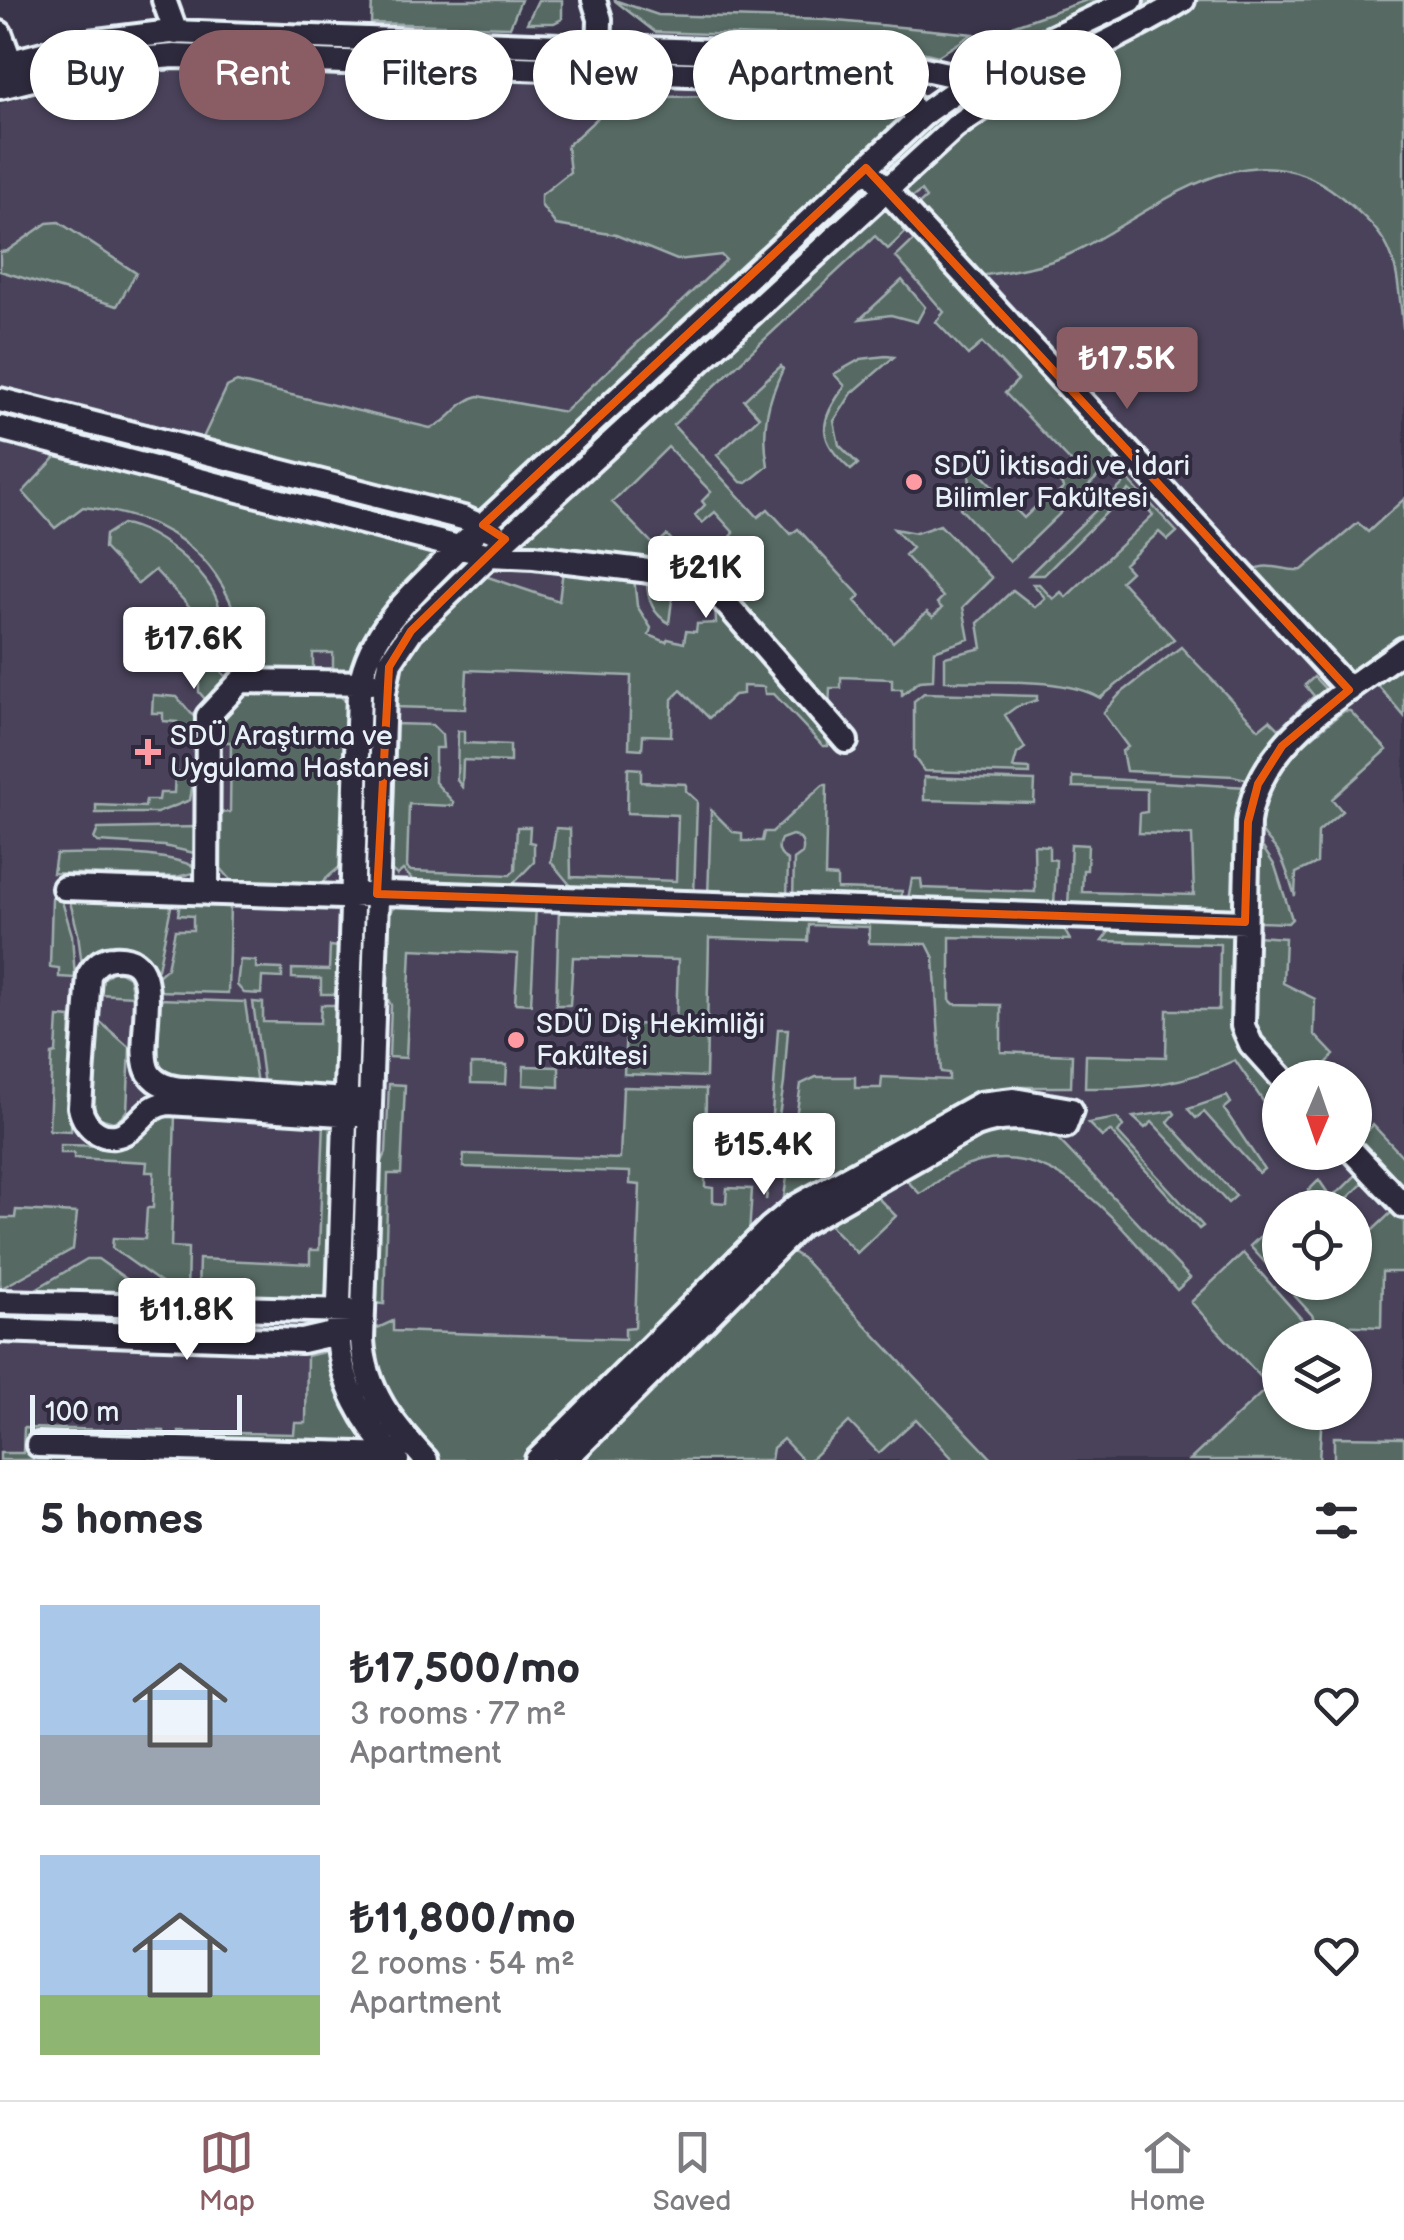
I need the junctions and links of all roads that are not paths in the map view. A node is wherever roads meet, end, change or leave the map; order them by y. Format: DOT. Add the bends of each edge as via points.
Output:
graph roads {
  1 [pos="164,0"];
  2 [pos="594,0"];
  3 [pos="1132,0"];
  4 [pos="1183,0"];
  5 [pos="600,30"];
  6 [pos="1070,30"];
  7 [pos="176,32"];
  8 [pos="0,34"];
  9 [pos="533,45"];
  10 [pos="673,50"];
  11 [pos="533,69"];
  12 [pos="7,74"];
  13 [pos="673,74"];
  14 [pos="949,74"];
  15 [pos="949,96"];
  16 [pos="916,122"];
  17 [pos="866,168"];
  18 [pos="884,189"];
  19 [pos="0,400"];
  20 [pos="0,428"];
  21 [pos="483,525"];
  22 [pos="460,547"];
  23 [pos="497,548"];
  24 [pos="1404,648"];
  25 [pos="360,683"];
  26 [pos="384,684"];
  27 [pos="1349,690"];
  28 [pos="846,741"];
  29 [pos="64,888"];
  30 [pos="207,893"];
  31 [pos="377,894"];
  32 [pos="352,896"];
  33 [pos="1245,922"];
  34 [pos="1265,1060"];
  35 [pos="158,1093"];
  36 [pos="345,1107"];
  37 [pos="370,1109"];
  38 [pos="1369,1170"];
  39 [pos="1404,1206"];
  40 [pos="0,1302"];
  41 [pos="294,1310"];
  42 [pos="363,1318"];
  43 [pos="338,1322"];
  44 [pos="0,1330"];
  45 [pos="293,1340"];
  46 [pos="38,1444"];
  47 [pos="395,1458"];
  48 [pos="426,1460"];
  49 [pos="538,1460"];
  50 [pos="565,1460"];
  1 -- 7 [label="street"];
  2 -- 5 [label="street"];
  3 -- 6 [label="street"];
  4 -- 18 [label="street" via="995,99"];
  7 -- 9 [label="street"];
  7 -- 12 [label="street" via="108,38"];
  8 -- 12 [label="street"];
  10 -- 14 [label="street" via="870,57"];
  11 -- 12 [label="street" via="150,57"];
  13 -- 16 [label="street" via="878,82 906,93"];
  15 -- 16 [label="street"];
  16 -- 17 [label="street"];
  17 -- 18 [label="street"];
  17 -- 21 [label="street"];
  18 -- 23 [label="street"];
  18 -- 27 [label="street"];
  19 -- 21 [label="street"];
  20 -- 22 [label="street"];
  21 -- 22 [label="street"];
  21 -- 23 [label="street"];
  22 -- 23 [label="street"];
  22 -- 25 [label="street" via="380,631"];
  23 -- 26 [label="street" via="404,639"];
  23 -- 28 [label="street" via="660,572 710,590"];
  24 -- 27 [label="street"];
  25 -- 26 [label="street"];
  25 -- 30 [label="street" via="242,681 208,716"];
  25 -- 32 [label="street"];
  26 -- 31 [label="street"];
  27 -- 33 [label="street" via="1282,746 1258,784 1248,822"];
  29 -- 30 [label="street"];
  30 -- 32 [label="street"];
  31 -- 32 [label="street"];
  31 -- 33 [label="street"];
  31 -- 37 [label="street"];
  32 -- 36 [label="street"];
  33 -- 34 [label="street" via="1244,1028"];
  35 -- 35 [label="street" via="144,1059 145,977 128,960 103,960 86,984 82,1116 95,1132 114,1136 128,1130"];
  35 -- 36 [label="street" via="185,1103"];
  36 -- 37 [label="street"];
  36 -- 43 [label="street"];
  37 -- 42 [label="street"];
  38 -- 39 [label="street"];
  40 -- 41 [label="street"];
  41 -- 43 [label="street"];
  41 -- 45 [label="street"];
  42 -- 43 [label="street"];
  42 -- 48 [label="street" via="365,1363 378,1399"];
  43 -- 45 [label="street"];
  43 -- 47 [label="street" via="352,1398"];
  44 -- 45 [label="street"];
  46 -- 47 [label="street"];
  49 -- 50 [label="street" via="797,1206 980,1104 1014,1100 1068,1118 984,1122 807,1220"];
}
